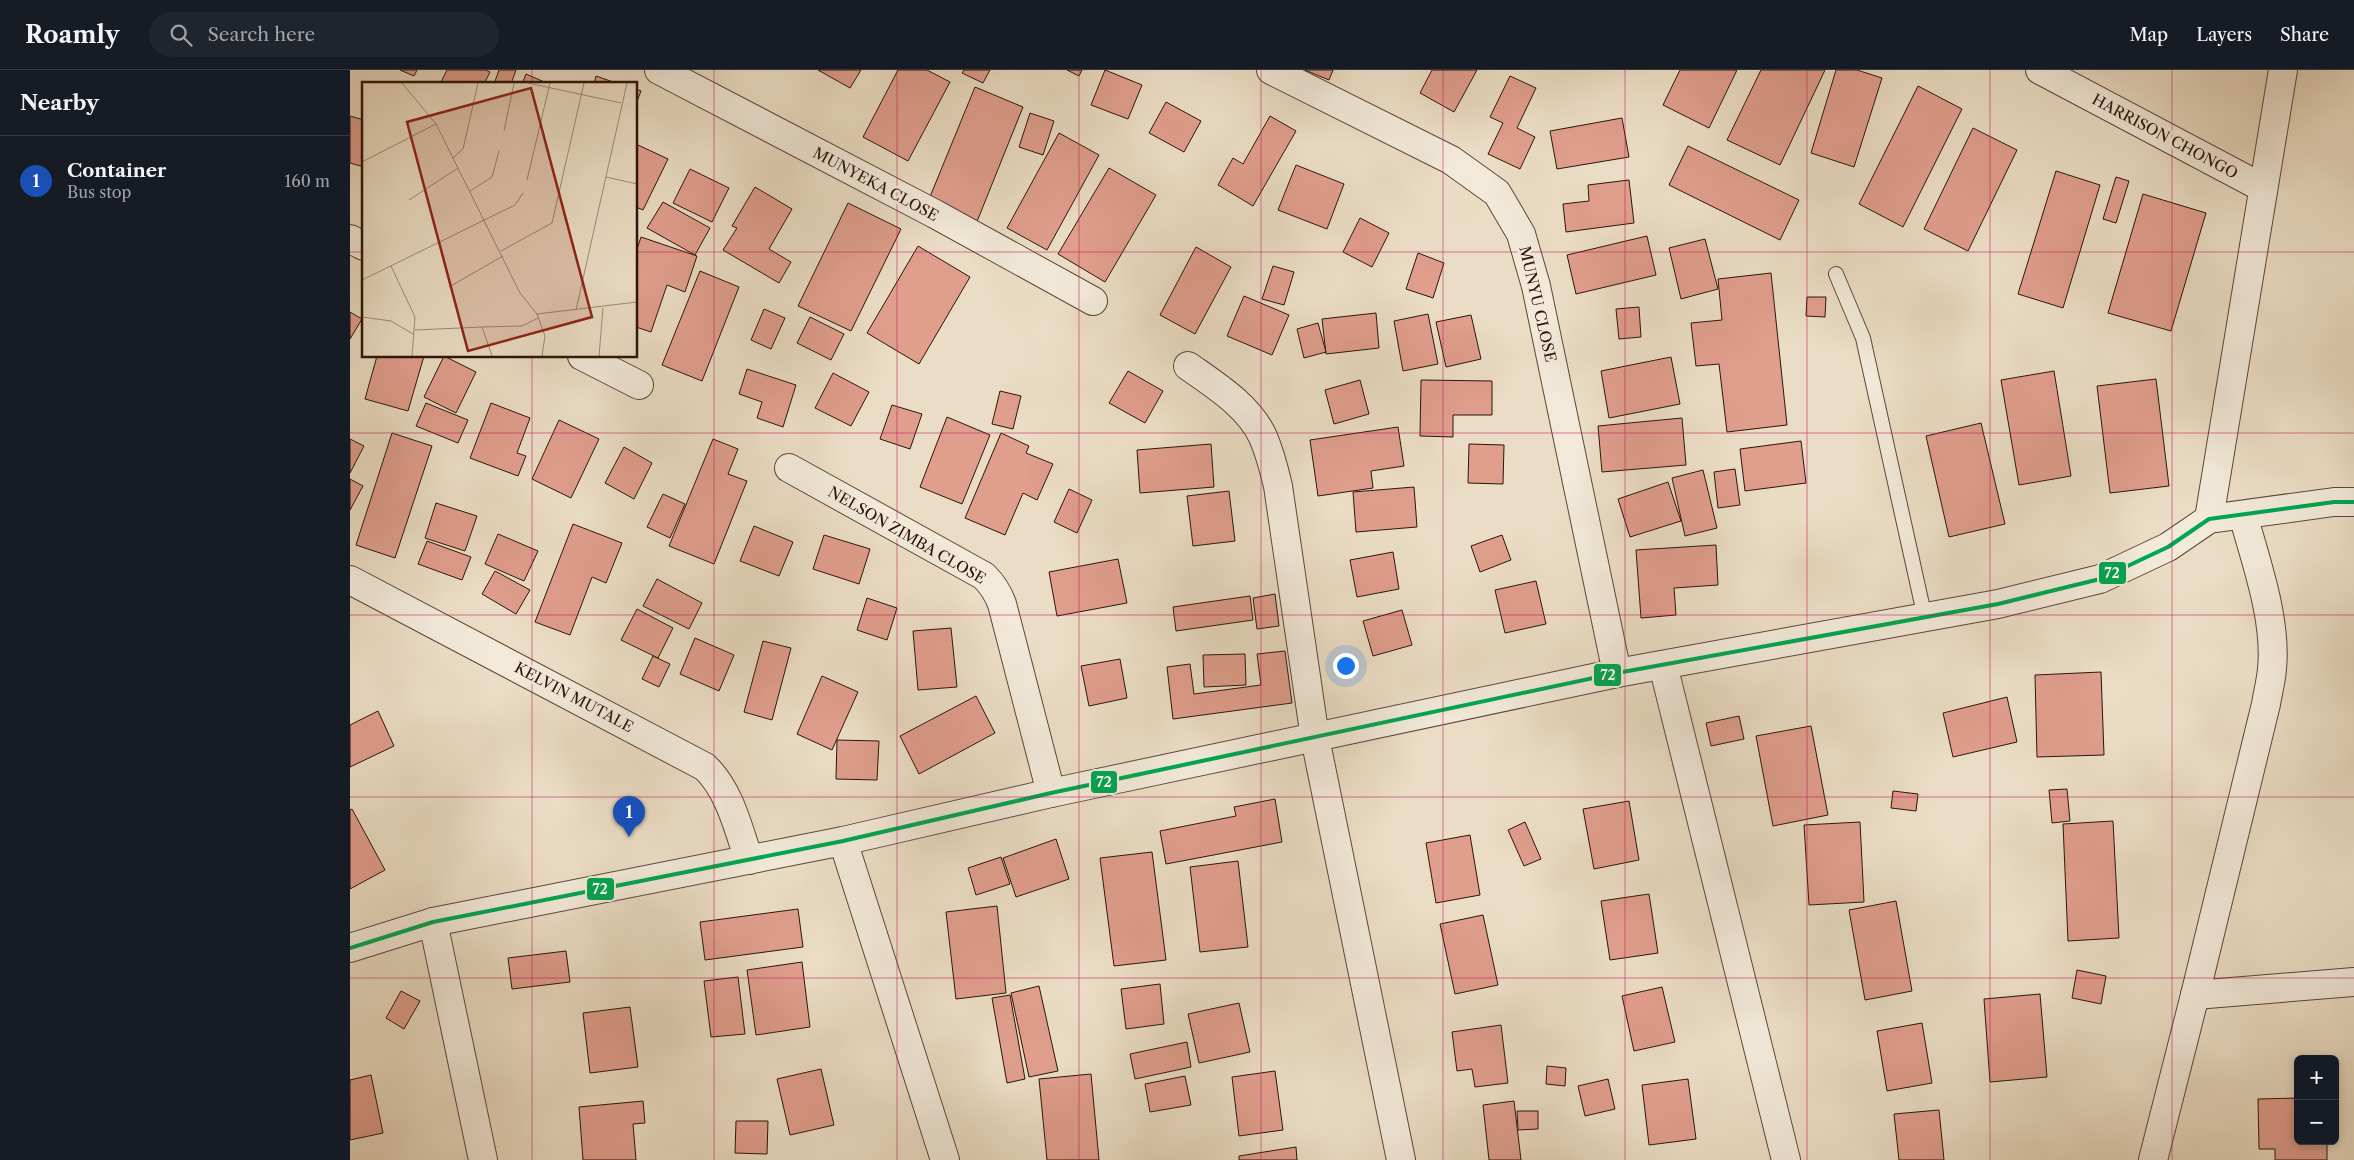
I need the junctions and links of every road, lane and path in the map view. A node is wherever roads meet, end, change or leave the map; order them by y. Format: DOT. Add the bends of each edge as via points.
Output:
graph roads {
  1 [pos="659,70"];
  2 [pos="1271,70"];
  3 [pos="2040,70"];
  4 [pos="2283,70"];
  5 [pos="2263,188"];
  6 [pos="350,239"];
  7 [pos="362,245"];
  8 [pos="1836,274"];
  9 [pos="1092,301"];
  10 [pos="586,358"];
  11 [pos="1188,366"];
  12 [pos="640,385"];
  13 [pos="789,468"];
  14 [pos="2354,502"];
  15 [pos="2243,515"];
  16 [pos="2209,519"];
  17 [pos="350,580"];
  18 [pos="1926,618"];
  19 [pos="1663,665"];
  20 [pos="1617,673"];
  21 [pos="1315,738"];
  22 [pos="1051,794"];
  23 [pos="843,841"];
  24 [pos="749,860"];
  25 [pos="433,922"];
  26 [pos="350,948"];
  27 [pos="2354,982"];
  28 [pos="2195,996"];
  29 [pos="483,1160"];
  30 [pos="945,1160"];
  31 [pos="1401,1160"];
  32 [pos="1786,1160"];
  33 [pos="2153,1160"];
  1 -- 9 [label="street, MUNYEKA CLOSE" via="935,214"];
  2 -- 20 [label="street, MUNYU CLOSE" via="1451,160 1497,193 1521,234 1536,286"];
  3 -- 5 [label="street, HARRISON CHONGO"];
  4 -- 5 [label="street"];
  5 -- 16 [label="street"];
  6 -- 7 [label="street"];
  8 -- 18 [label="lane" via="1863,338"];
  10 -- 12 [label="street"];
  11 -- 21 [label="street" via="1236,402 1263,436 1271,458 1278,486"];
  13 -- 22 [label="street, NELSON ZIMBA CLOSE" via="984,576 991,583 1002,604"];
  14 -- 15 [label="street"];
  15 -- 16 [label="street"];
  15 -- 28 [label="street" via="2271,634 2272,668"];
  16 -- 18 [label="street" via="2168,547 2100,579"];
  17 -- 24 [label="street, KELVIN MUTALE" via="705,768 715,777 727,798"];
  18 -- 19 [label="street"];
  19 -- 20 [label="street"];
  19 -- 32 [label="street"];
  20 -- 21 [label="street"];
  21 -- 22 [label="street"];
  21 -- 31 [label="street"];
  22 -- 23 [label="street"];
  23 -- 24 [label="street"];
  23 -- 30 [label="street"];
  24 -- 25 [label="street"];
  25 -- 26 [label="street"];
  25 -- 29 [label="street"];
  27 -- 28 [label="street"];
  28 -- 33 [label="street"];
}
